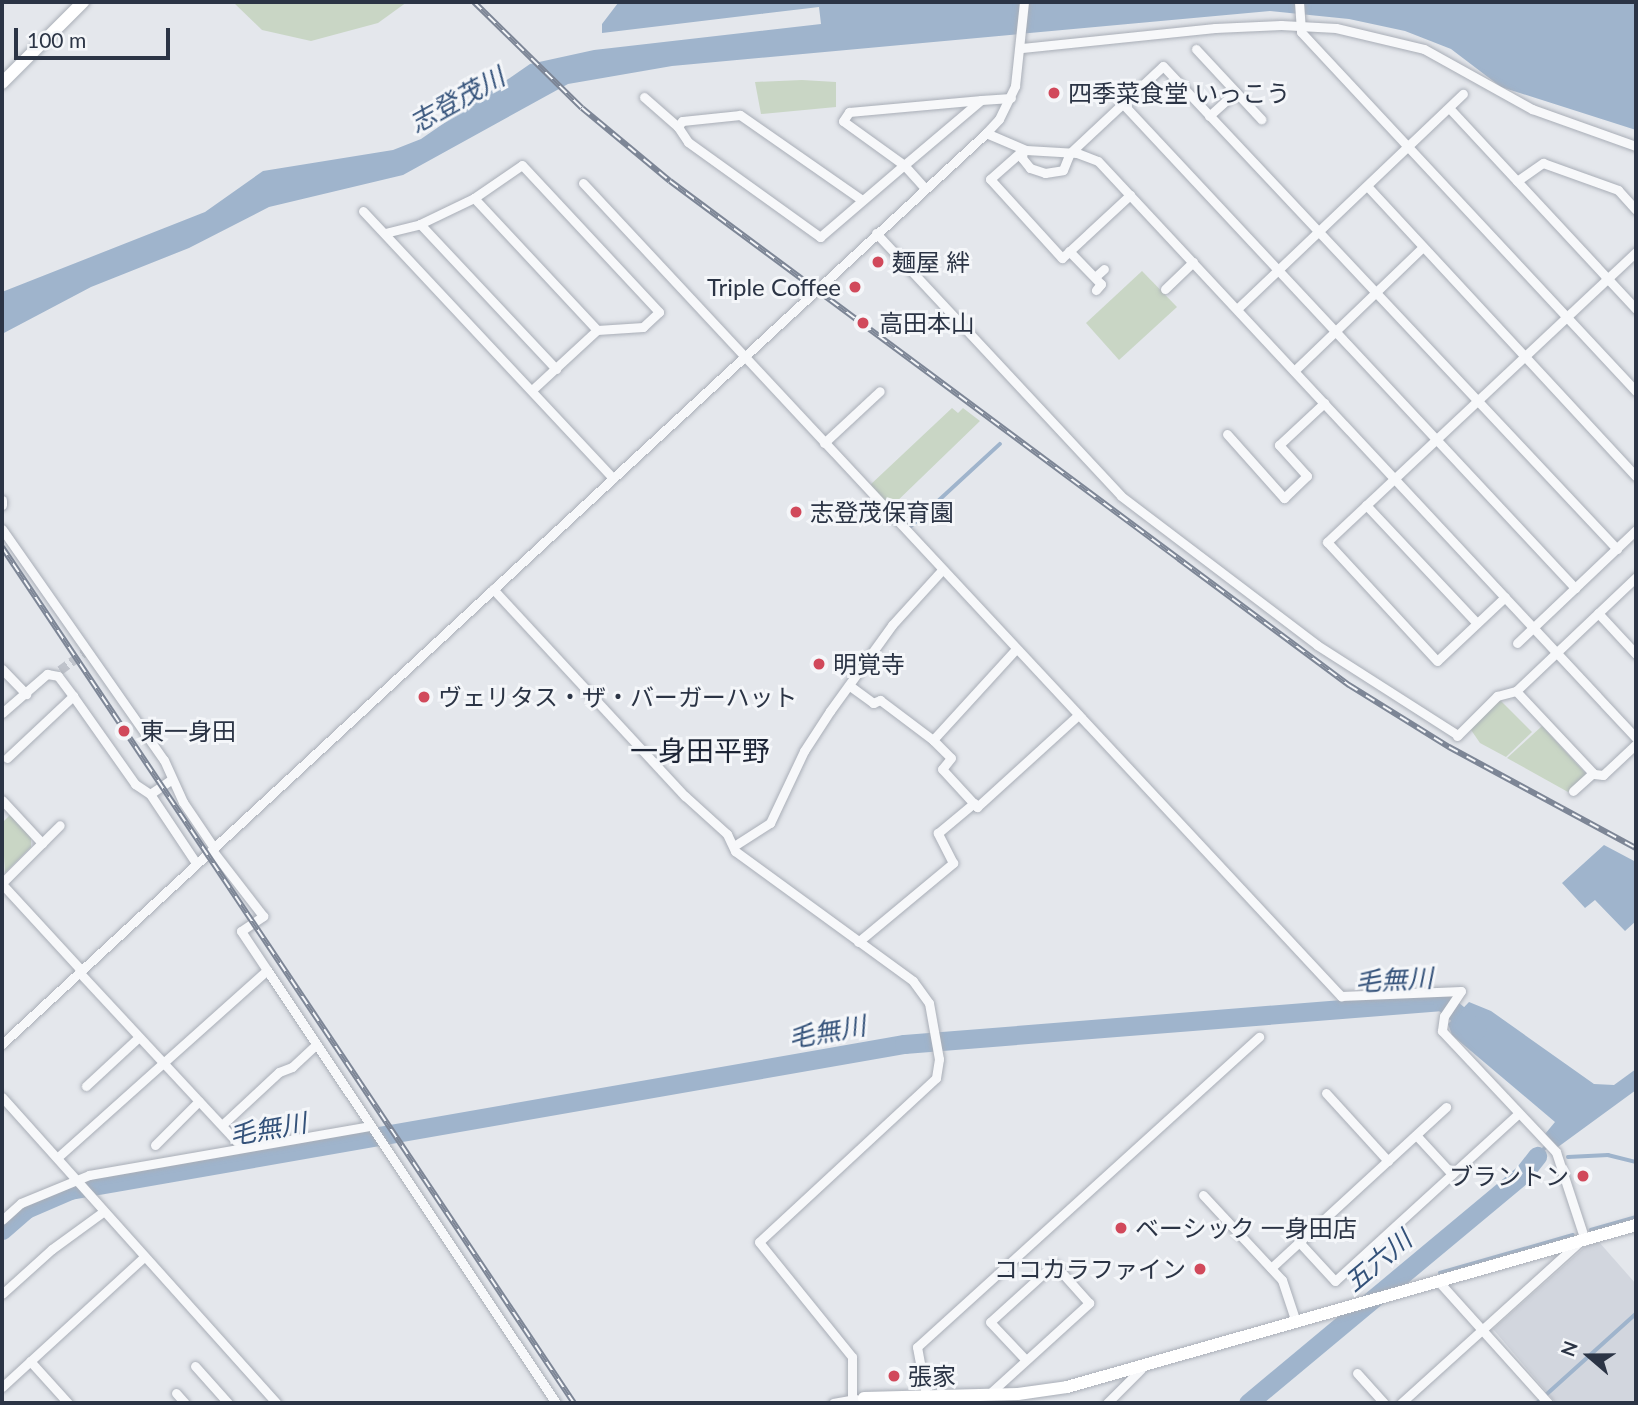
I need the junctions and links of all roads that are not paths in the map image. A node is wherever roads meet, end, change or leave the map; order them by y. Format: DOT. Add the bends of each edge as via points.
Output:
graph roads {
  1 [pos="83,2"];
  2 [pos="1024,2"];
  3 [pos="1298,2"];
  4 [pos="1298,23"];
  5 [pos="1022,45"];
  6 [pos="1196,49"];
  7 [pos="2,83"];
  8 [pos="1236,92"];
  9 [pos="1463,94"];
  10 [pos="644,97"];
  11 [pos="1011,98"];
  12 [pos="981,100"];
  13 [pos="1122,103"];
  14 [pos="1451,110"];
  15 [pos="1209,116"];
  16 [pos="1261,119"];
  17 [pos="678,127"];
  18 [pos="986,133"];
  19 [pos="1636,146"];
  20 [pos="1409,148"];
  21 [pos="1023,150"];
  22 [pos="1070,153"];
  23 [pos="905,165"];
  24 [pos="1517,181"];
  25 [pos="583,183"];
  26 [pos="1367,187"];
  27 [pos="925,188"];
  28 [pos="1130,195"];
  29 [pos="474,198"];
  30 [pos="862,200"];
  31 [pos="1636,210"];
  32 [pos="363,211"];
  33 [pos="420,224"];
  34 [pos="1320,232"];
  35 [pos="385,233"];
  36 [pos="876,233"];
  37 [pos="1423,247"];
  38 [pos="1069,251"];
  39 [pos="1636,252"];
  40 [pos="1193,262"];
  41 [pos="1104,269"];
  42 [pos="1279,270"];
  43 [pos="1095,277"];
  44 [pos="1608,278"];
  45 [pos="1165,289"];
  46 [pos="1096,290"];
  47 [pos="1377,291"];
  48 [pos="1237,309"];
  49 [pos="1636,309"];
  50 [pos="1567,317"];
  51 [pos="597,330"];
  52 [pos="1335,331"];
  53 [pos="744,356"];
  54 [pos="1525,356"];
  55 [pos="555,369"];
  56 [pos="1294,371"];
  57 [pos="533,389"];
  58 [pos="880,391"];
  59 [pos="1636,391"];
  60 [pos="1478,400"];
  61 [pos="1324,403"];
  62 [pos="1227,434"];
  63 [pos="1436,439"];
  64 [pos="824,443"];
  65 [pos="1636,476"];
  66 [pos="613,478"];
  67 [pos="1394,478"];
  68 [pos="2,500"];
  69 [pos="2,505"];
  70 [pos="1366,505"];
  71 [pos="2,529"];
  72 [pos="1636,530"];
  73 [pos="1617,549"];
  74 [pos="942,570"];
  75 [pos="1636,577"];
  76 [pos="1575,588"];
  77 [pos="493,589"];
  78 [pos="1505,597"];
  79 [pos="1598,613"];
  80 [pos="1477,623"];
  81 [pos="1533,628"];
  82 [pos="1517,643"];
  83 [pos="1016,649"];
  84 [pos="1556,652"];
  85 [pos="1636,653"];
  86 [pos="2,669"];
  87 [pos="850,686"];
  88 [pos="1516,691"];
  89 [pos="26,694"];
  90 [pos="74,696"];
  91 [pos="2,713"];
  92 [pos="1078,715"];
  93 [pos="1636,738"];
  94 [pos="933,740"];
  95 [pos="1636,744"];
  96 [pos="7,758"];
  97 [pos="1593,773"];
  98 [pos="172,780"];
  99 [pos="1573,791"];
  100 [pos="150,794"];
  101 [pos="2,800"];
  102 [pos="974,803"];
  103 [pos="60,825"];
  104 [pos="42,843"];
  105 [pos="734,846"];
  106 [pos="213,849"];
  107 [pos="196,863"];
  108 [pos="2,883"];
  109 [pos="858,942"];
  110 [pos="267,970"];
  111 [pos="80,971"];
  112 [pos="139,1037"];
  113 [pos="1259,1037"];
  114 [pos="2,1044"];
  115 [pos="316,1045"];
  116 [pos="162,1062"];
  117 [pos="86,1087"];
  118 [pos="1326,1093"];
  119 [pos="2,1097"];
  120 [pos="200,1101"];
  121 [pos="1446,1107"];
  122 [pos="1518,1114"];
  123 [pos="222,1125"];
  124 [pos="371,1127"];
  125 [pos="1416,1135"];
  126 [pos="236,1141"];
  127 [pos="155,1145"];
  128 [pos="58,1157"];
  129 [pos="1388,1161"];
  130 [pos="1452,1174"];
  131 [pos="77,1180"];
  132 [pos="1203,1195"];
  133 [pos="103,1212"];
  134 [pos="2,1220"];
  135 [pos="1636,1225"];
  136 [pos="1582,1240"];
  137 [pos="1299,1242"];
  138 [pos="143,1258"];
  139 [pos="1271,1268"];
  140 [pos="1439,1282"];
  141 [pos="2,1294"];
  142 [pos="1296,1322"];
  143 [pos="1481,1330"];
  144 [pos="1025,1359"];
  145 [pos="30,1361"];
  146 [pos="195,1366"];
  147 [pos="1141,1369"];
  148 [pos="1357,1373"];
  149 [pos="2,1387"];
  150 [pos="176,1393"];
  151 [pos="926,1395"];
  152 [pos="988,1395"];
  153 [pos="858,1400"];
  154 [pos="890,1400"];
  155 [pos="1545,1400"];
  156 [pos="68,1403"];
  157 [pos="185,1403"];
  158 [pos="228,1403"];
  159 [pos="277,1403"];
  160 [pos="556,1403"];
  161 [pos="833,1403"];
  162 [pos="1108,1403"];
  163 [pos="1384,1403"];
  164 [pos="1401,1403"];
  1 -- 7 [label="street"];
  2 -- 5 [label="street"];
  3 -- 4 [label="street"];
  4 -- 5 [label="street"];
  4 -- 19 [label="street" via="1424,49 1532,109"];
  4 -- 20 [label="street"];
  5 -- 11 [label="street"];
  6 -- 8 [label="street"];
  8 -- 15 [label="street"];
  8 -- 16 [label="street"];
  9 -- 14 [label="street"];
  10 -- 17 [label="street"];
  11 -- 12 [label="street"];
  11 -- 18 [label="street"];
  12 -- 23 [label="street"];
  12 -- 23 [label="street" via="849,112 843,121"];
  13 -- 15 [label="street" via="1163,66"];
  13 -- 22 [label="street"];
  13 -- 42 [label="street"];
  14 -- 20 [label="street"];
  14 -- 24 [label="street"];
  15 -- 34 [label="street"];
  17 -- 30 [label="street" via="682,121 740,115"];
  17 -- 30 [label="street" via="688,142 820,237"];
  18 -- 21 [label="street"];
  18 -- 27 [label="street"];
  20 -- 26 [label="street"];
  20 -- 50 [label="street"];
  21 -- 22 [label="street"];
  21 -- 22 [label="street" via="1024,163 1045,173 1068,166"];
  21 -- 38 [label="street" via="990,178 1062,258"];
  22 -- 28 [label="street" via="1098,161"];
  23 -- 27 [label="street"];
  23 -- 30 [label="street"];
  24 -- 31 [label="street" via="1543,163 1618,190"];
  24 -- 44 [label="street"];
  25 -- 53 [label="street"];
  26 -- 34 [label="street"];
  26 -- 37 [label="street"];
  27 -- 36 [label="street"];
  28 -- 38 [label="street"];
  28 -- 40 [label="street"];
  29 -- 33 [label="street"];
  29 -- 51 [label="street"];
  29 -- 51 [label="street" via="522,165 659,312 643,327"];
  32 -- 35 [label="street"];
  33 -- 35 [label="street"];
  33 -- 55 [label="street"];
  34 -- 42 [label="street"];
  34 -- 47 [label="street"];
  35 -- 57 [label="street"];
  36 -- 53 [label="street"];
  36 -- 88 [label="street" via="1121,496 1327,652 1457,735 1497,696"];
  37 -- 47 [label="street"];
  37 -- 54 [label="street"];
  38 -- 43 [label="street"];
  39 -- 44 [label="street"];
  40 -- 45 [label="street"];
  40 -- 48 [label="street"];
  41 -- 43 [label="street"];
  42 -- 48 [label="street"];
  42 -- 52 [label="street"];
  43 -- 46 [label="street" via="1101,284"];
  44 -- 49 [label="street"];
  44 -- 50 [label="street"];
  47 -- 52 [label="street"];
  47 -- 60 [label="street"];
  48 -- 56 [label="street"];
  50 -- 54 [label="street"];
  50 -- 59 [label="street"];
  51 -- 55 [label="street"];
  52 -- 56 [label="street"];
  52 -- 63 [label="street"];
  53 -- 64 [label="street"];
  53 -- 66 [label="street"];
  54 -- 60 [label="street"];
  54 -- 65 [label="street"];
  55 -- 57 [label="street"];
  56 -- 61 [label="street"];
  57 -- 66 [label="street"];
  58 -- 64 [label="street"];
  60 -- 63 [label="street"];
  60 -- 73 [label="street"];
  61 -- 62 [label="street" via="1279,445 1307,476 1284,498"];
  61 -- 67 [label="street"];
  63 -- 67 [label="street"];
  63 -- 76 [label="street"];
  64 -- 74 [label="street"];
  66 -- 77 [label="street"];
  67 -- 70 [label="street"];
  67 -- 78 [label="street"];
  68 -- 69 [label="street"];
  70 -- 80 [label="street"];
  70 -- 80 [label="street" via="1326,542 1437,661"];
  71 -- 98 [label="street" via="164,760"];
  72 -- 73 [label="street"];
  73 -- 76 [label="street"];
  74 -- 83 [label="street"];
  74 -- 87 [label="street" via="892,625"];
  75 -- 79 [label="street"];
  76 -- 81 [label="street"];
  77 -- 105 [label="street"];
  77 -- 106 [label="street"];
  78 -- 80 [label="street"];
  78 -- 81 [label="street"];
  79 -- 84 [label="street"];
  79 -- 85 [label="street"];
  81 -- 82 [label="street"];
  81 -- 84 [label="street"];
  83 -- 92 [label="street"];
  83 -- 94 [label="street"];
  84 -- 88 [label="street"];
  84 -- 93 [label="street"];
  86 -- 89 [label="street"];
  87 -- 94 [label="street" via="873,703 880,700"];
  87 -- 105 [label="street" via="804,751 774,817"];
  88 -- 97 [label="street"];
  89 -- 90 [label="street" via="47,674 59,673"];
  89 -- 91 [label="street"];
  90 -- 96 [label="street"];
  90 -- 100 [label="street" via="135,785"];
  92 -- 102 [label="street" via="977,807"];
  92 -- 122 [label="street" via="1341,996 1461,990 1460,999 1441,1023 1446,1036 1502,1091 1502,1100"];
  94 -- 102 [label="street" via="951,758 942,769"];
  95 -- 97 [label="street" via="1602,775"];
  97 -- 99 [label="street"];
  98 -- 100 [label="street"];
  98 -- 106 [label="street"];
  100 -- 107 [label="street"];
  101 -- 104 [label="street"];
  102 -- 109 [label="street" via="938,834 953,863"];
  103 -- 104 [label="street"];
  104 -- 108 [label="street"];
  105 -- 109 [label="street"];
  106 -- 107 [label="street"];
  106 -- 110 [label="street" via="263,916 241,931"];
  107 -- 111 [label="street"];
  108 -- 111 [label="street"];
  109 -- 153 [label="street" via="913,981 933,1014 939,1059 932,1084 759,1242 852,1357"];
  110 -- 115 [label="street"];
  110 -- 116 [label="street"];
  111 -- 112 [label="street"];
  111 -- 114 [label="street"];
  112 -- 116 [label="street"];
  112 -- 117 [label="street"];
  113 -- 151 [label="street" via="917,1347"];
  115 -- 123 [label="street"];
  115 -- 124 [label="street"];
  116 -- 120 [label="street"];
  116 -- 128 [label="street"];
  118 -- 129 [label="street"];
  119 -- 128 [label="street"];
  120 -- 123 [label="street"];
  120 -- 127 [label="street"];
  121 -- 125 [label="street"];
  122 -- 130 [label="street"];
  122 -- 136 [label="street" via="1556,1153"];
  123 -- 126 [label="street"];
  124 -- 131 [label="street"];
  124 -- 160 [label="street"];
  125 -- 129 [label="street"];
  125 -- 130 [label="street"];
  128 -- 131 [label="street"];
  129 -- 137 [label="street"];
  130 -- 137 [label="street" via="1335,1281"];
  131 -- 133 [label="street"];
  131 -- 134 [label="street" via="22,1203"];
  132 -- 139 [label="street"];
  133 -- 138 [label="street"];
  133 -- 141 [label="street"];
  135 -- 136 [label="street"];
  136 -- 140 [label="street"];
  136 -- 143 [label="street"];
  137 -- 139 [label="street"];
  138 -- 145 [label="street"];
  138 -- 159 [label="street"];
  139 -- 142 [label="street" via="1282,1280"];
  140 -- 142 [label="street"];
  140 -- 143 [label="street"];
  142 -- 147 [label="street"];
  143 -- 155 [label="street"];
  143 -- 164 [label="street"];
  144 -- 144 [label="street" via="1089,1303 1054,1264 990,1322"];
  144 -- 152 [label="street"];
  145 -- 149 [label="street"];
  145 -- 156 [label="street"];
  146 -- 158 [label="street"];
  147 -- 152 [label="street" via="1050,1390"];
  147 -- 162 [label="street"];
  148 -- 163 [label="street"];
  150 -- 157 [label="street"];
  151 -- 152 [label="street"];
  151 -- 154 [label="street"];
  153 -- 154 [label="street"];
  153 -- 161 [label="street"];
}
